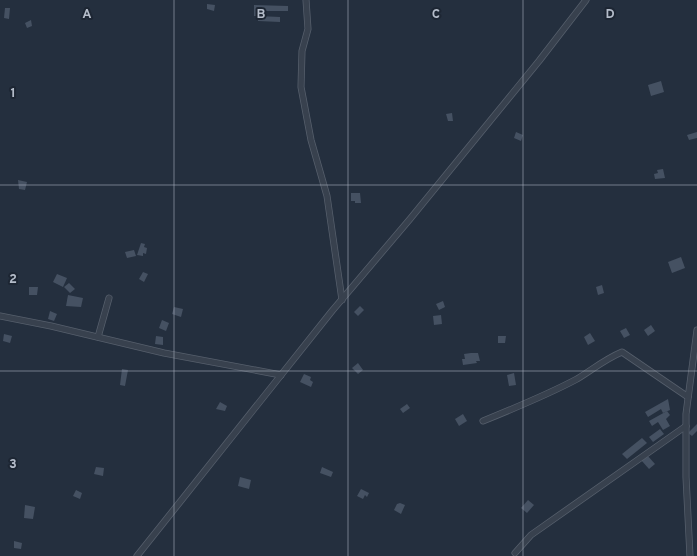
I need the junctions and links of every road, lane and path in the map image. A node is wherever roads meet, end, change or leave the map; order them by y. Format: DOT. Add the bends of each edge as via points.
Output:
graph roads {
  1 [pos="306,0"];
  2 [pos="586,0"];
  3 [pos="109,298"];
  4 [pos="342,300"];
  5 [pos="0,316"];
  6 [pos="697,330"];
  7 [pos="98,337"];
  8 [pos="281,375"];
  9 [pos="688,397"];
  10 [pos="483,421"];
  11 [pos="686,426"];
  12 [pos="515,553"];
  13 [pos="136,556"];
  14 [pos="690,556"];
  1 -- 4 [label="street" via="308,29 302,51 301,87 311,140 327,196"];
  2 -- 4 [label="street" via="539,61"];
  3 -- 7 [label="street"];
  4 -- 8 [label="street"];
  5 -- 7 [label="street"];
  6 -- 9 [label="street"];
  7 -- 8 [label="street" via="164,353"];
  8 -- 13 [label="street"];
  9 -- 10 [label="street" via="622,352 550,393"];
  9 -- 11 [label="street"];
  11 -- 12 [label="street" via="531,534"];
  11 -- 14 [label="street"];
}
